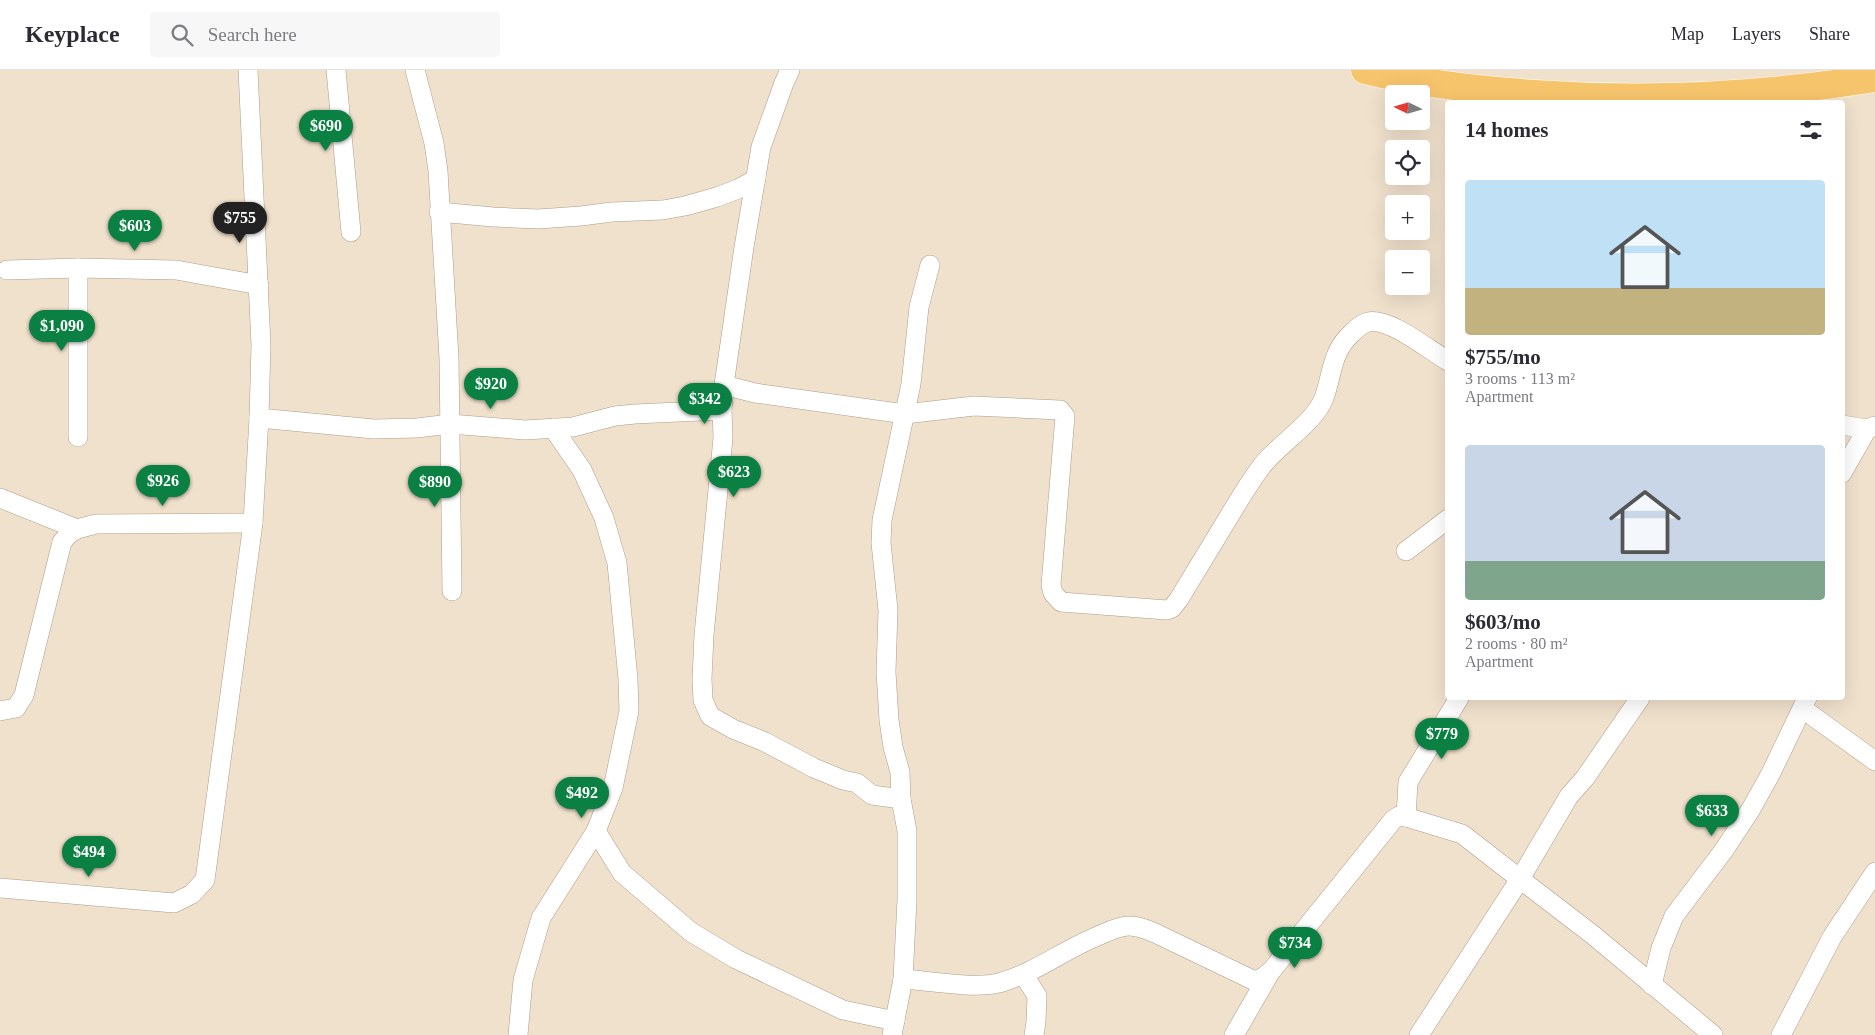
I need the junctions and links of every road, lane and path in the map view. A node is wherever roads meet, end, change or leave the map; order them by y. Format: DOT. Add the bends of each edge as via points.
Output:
graph roads {
  1 [pos="248,70"];
  2 [pos="336,70"];
  3 [pos="415,70"];
  4 [pos="790,70"];
  5 [pos="1365,70"];
  6 [pos="1875,78"];
  7 [pos="756,179"];
  8 [pos="439,212"];
  9 [pos="351,232"];
  10 [pos="930,265"];
  11 [pos="78,268"];
  12 [pos="7,270"];
  13 [pos="259,285"];
  14 [pos="1445,359"];
  15 [pos="724,384"];
  16 [pos="722,410"];
  17 [pos="904,414"];
  18 [pos="259,418"];
  19 [pos="450,424"];
  20 [pos="1845,424"];
  21 [pos="1871,427"];
  22 [pos="553,428"];
  23 [pos="78,437"];
  24 [pos="1845,468"];
  25 [pos="0,498"];
  26 [pos="1445,521"];
  27 [pos="253,523"];
  28 [pos="78,529"];
  29 [pos="1406,551"];
  30 [pos="452,591"];
  31 [pos="1458,700"];
  32 [pos="1639,700"];
  33 [pos="1805,703"];
  34 [pos="0,711"];
  35 [pos="1875,761"];
  36 [pos="901,799"];
  37 [pos="1406,817"];
  38 [pos="596,831"];
  39 [pos="1875,872"];
  40 [pos="1520,879"];
  41 [pos="0,888"];
  42 [pos="1272,970"];
  43 [pos="1024,975"];
  44 [pos="903,979"];
  45 [pos="1652,985"];
  46 [pos="894,1028"];
  47 [pos="518,1035"];
  48 [pos="1034,1035"];
  49 [pos="1234,1035"];
  50 [pos="1419,1035"];
  51 [pos="1713,1035"];
  52 [pos="1781,1035"];
  1 -- 13 [label="street"];
  2 -- 9 [label="street"];
  3 -- 8 [label="street" via="434,144"];
  4 -- 7 [label="street" via="761,147"];
  5 -- 6 [label="highway" via="1466,88 1621,98 1749,94"];
  7 -- 8 [label="street" via="738,189 663,210 538,219"];
  7 -- 15 [label="street"];
  8 -- 19 [label="street"];
  10 -- 17 [label="street" via="920,307 915,360"];
  11 -- 12 [label="street"];
  11 -- 13 [label="street" via="176,270"];
  11 -- 23 [label="street"];
  13 -- 18 [label="street"];
  14 -- 17 [label="street" via="1380,322 1362,324 1344,340 1318,410 1261,466 1179,599 1167,610 1061,602 1053,593 1063,412 974,406"];
  15 -- 16 [label="street"];
  15 -- 17 [label="street" via="755,393"];
  16 -- 22 [label="street" via="615,416 572,427"];
  16 -- 36 [label="street" via="702,679 703,700 710,716 814,768 857,783 872,795"];
  17 -- 36 [label="street" via="882,520 881,543 888,610 886,672"];
  18 -- 19 [label="street" via="374,429"];
  18 -- 27 [label="street"];
  19 -- 22 [label="street" via="525,430"];
  19 -- 30 [label="street"];
  20 -- 21 [label="street"];
  21 -- 24 [label="street"];
  22 -- 38 [label="street" via="582,470 604,518 616,563 629,711 613,788"];
  25 -- 28 [label="street"];
  26 -- 29 [label="street"];
  27 -- 28 [label="street" via="96,524"];
  27 -- 41 [label="street" via="205,880 192,894 174,903"];
  28 -- 34 [label="street" via="62,542 24,695 16,708"];
  31 -- 37 [label="street" via="1408,782"];
  32 -- 40 [label="street" via="1569,796"];
  33 -- 35 [label="street"];
  33 -- 45 [label="street" via="1751,809 1674,916 1661,948"];
  36 -- 44 [label="street" via="907,831"];
  37 -- 40 [label="street" via="1462,834"];
  37 -- 42 [label="street" via="1399,816 1393,820"];
  38 -- 46 [label="street" via="622,873 691,932 736,959 843,1010"];
  38 -- 47 [label="street" via="541,918 523,980"];
  39 -- 52 [label="street" via="1832,936"];
  40 -- 45 [label="street"];
  40 -- 50 [label="street"];
  42 -- 43 [label="street" via="1255,981 1155,933 1128,926 1078,944"];
  42 -- 49 [label="street"];
  43 -- 44 [label="street" via="979,985"];
  43 -- 48 [label="street" via="1037,996"];
  44 -- 46 [label="street"];
  45 -- 51 [label="street"];
}
